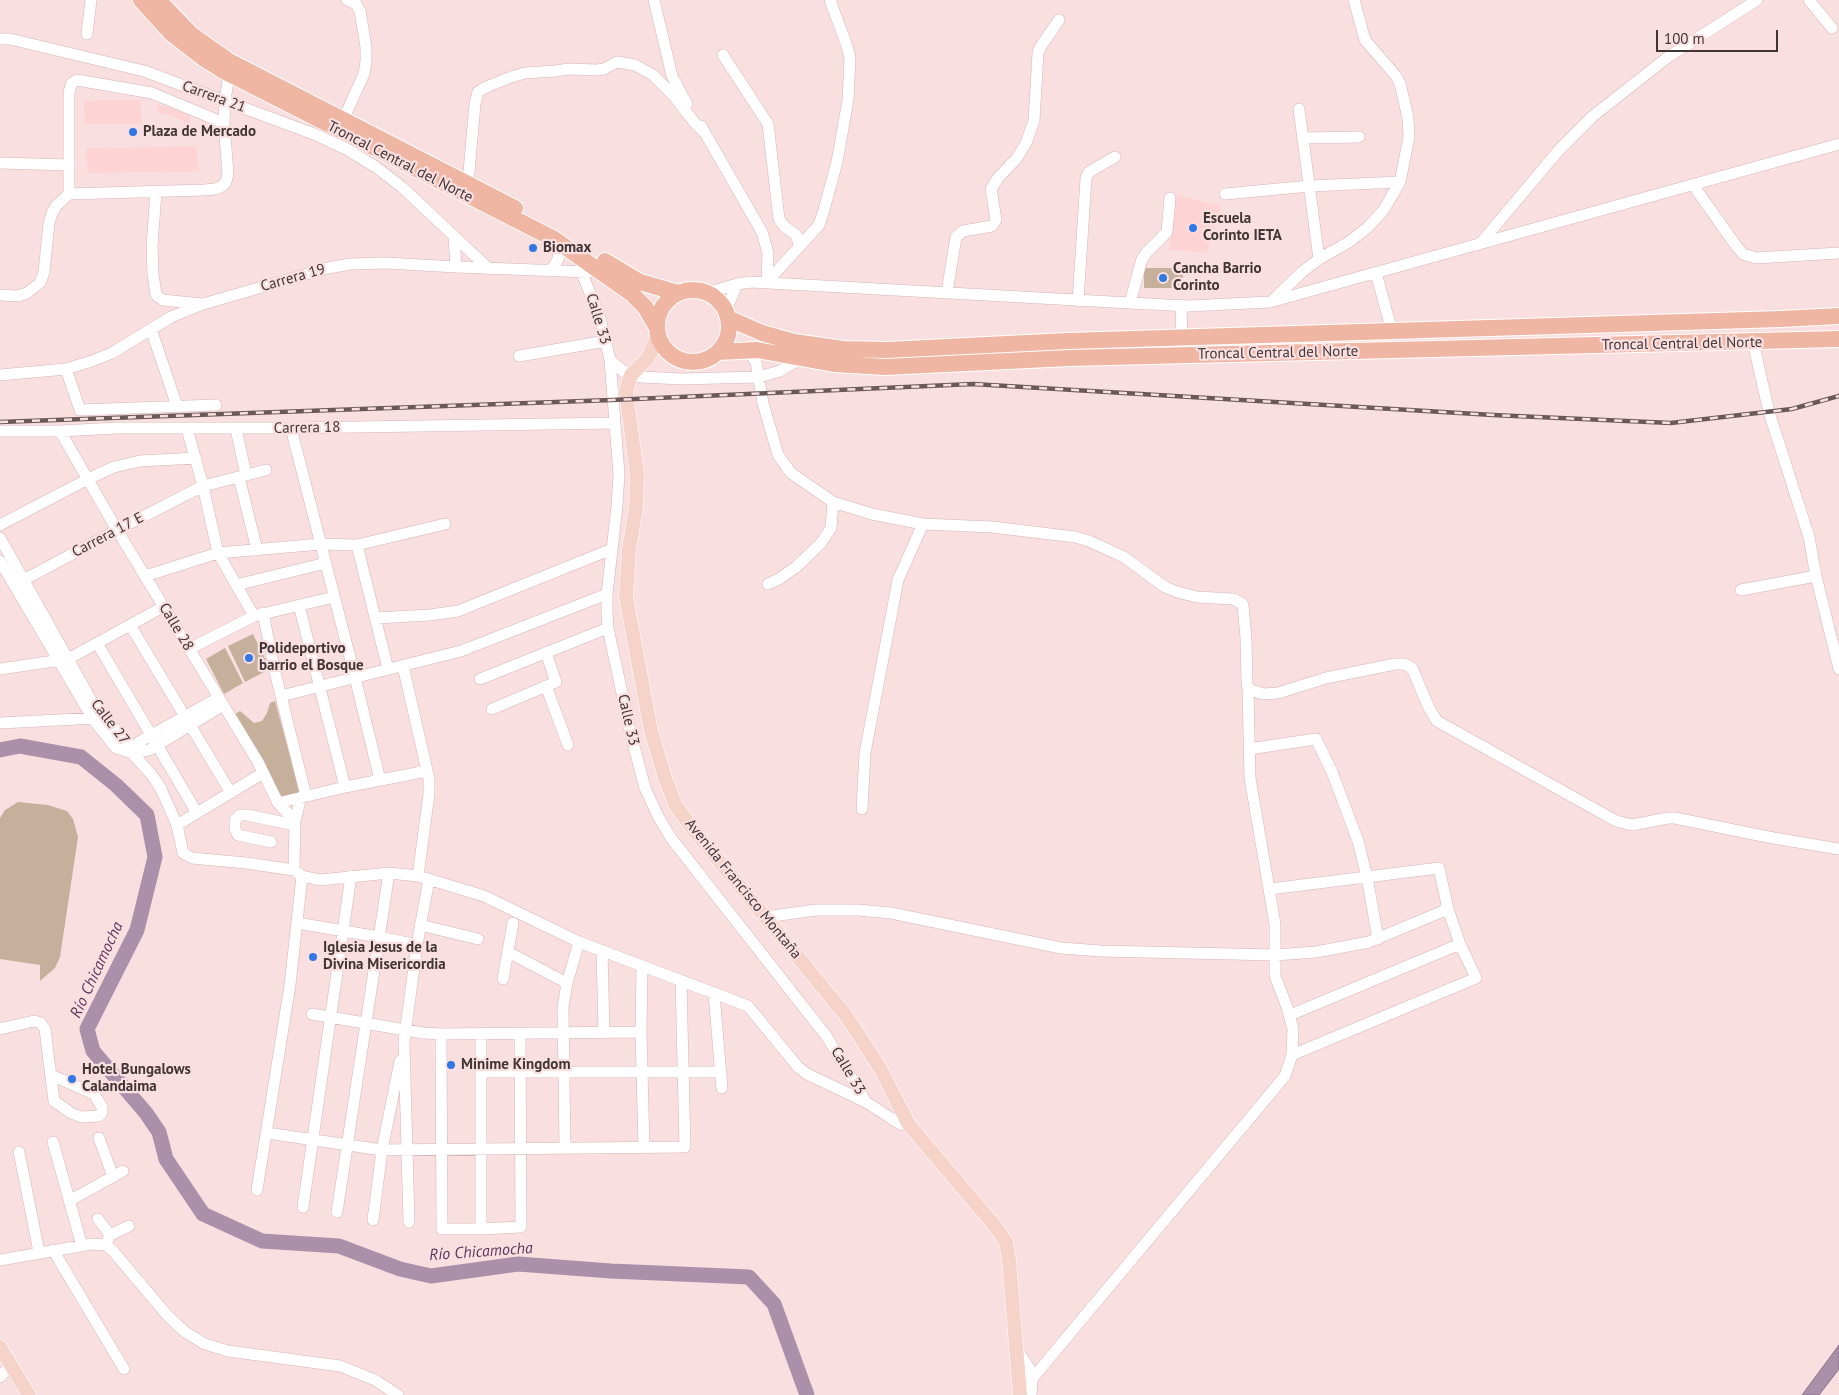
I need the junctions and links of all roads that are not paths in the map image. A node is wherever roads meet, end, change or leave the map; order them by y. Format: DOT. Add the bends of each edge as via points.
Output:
graph roads {
  1 [pos="91,0"];
  2 [pos="141,0"];
  3 [pos="158,0"];
  4 [pos="347,0"];
  5 [pos="654,0"];
  6 [pos="830,0"];
  7 [pos="1354,0"];
  8 [pos="1757,0"];
  9 [pos="1809,0"];
  10 [pos="1059,20"];
  11 [pos="1832,28"];
  12 [pos="87,34"];
  13 [pos="0,39"];
  14 [pos="723,55"];
  15 [pos="233,70"];
  16 [pos="225,102"];
  17 [pos="1299,108"];
  18 [pos="343,120"];
  19 [pos="224,123"];
  20 [pos="704,132"];
  21 [pos="1359,137"];
  22 [pos="1303,138"];
  23 [pos="1839,144"];
  24 [pos="1115,157"];
  25 [pos="0,162"];
  26 [pos="69,165"];
  27 [pos="1400,182"];
  28 [pos="468,183"];
  29 [pos="1693,185"];
  30 [pos="1310,186"];
  31 [pos="156,192"];
  32 [pos="69,194"];
  33 [pos="1225,194"];
  34 [pos="1170,198"];
  35 [pos="454,237"];
  36 [pos="554,239"];
  37 [pos="1480,244"];
  38 [pos="800,246"];
  39 [pos="1839,253"];
  40 [pos="1319,259"];
  41 [pos="456,267"];
  42 [pos="489,268"];
  43 [pos="549,270"];
  44 [pos="582,272"];
  45 [pos="603,272"];
  46 [pos="1302,272"];
  47 [pos="1376,273"];
  48 [pos="767,282"];
  49 [pos="737,284"];
  50 [pos="1310,291"];
  51 [pos="947,292"];
  52 [pos="678,293"];
  53 [pos="707,293"];
  54 [pos="0,295"];
  55 [pos="1078,301"];
  56 [pos="1270,302"];
  57 [pos="203,304"];
  58 [pos="1130,304"];
  59 [pos="1181,305"];
  60 [pos="727,314"];
  61 [pos="1839,316"];
  62 [pos="151,329"];
  63 [pos="657,331"];
  64 [pos="1392,331"];
  65 [pos="1182,338"];
  66 [pos="1839,339"];
  67 [pos="606,342"];
  68 [pos="1753,342"];
  69 [pos="747,350"];
  70 [pos="718,352"];
  71 [pos="519,356"];
  72 [pos="801,358"];
  73 [pos="610,360"];
  74 [pos="66,369"];
  75 [pos="0,375"];
  76 [pos="631,375"];
  77 [pos="759,377"];
  78 [pos="216,405"];
  79 [pos="176,406"];
  80 [pos="615,424"];
  81 [pos="291,428"];
  82 [pos="187,429"];
  83 [pos="236,429"];
  84 [pos="0,431"];
  85 [pos="60,431"];
  86 [pos="196,458"];
  87 [pos="266,470"];
  88 [pos="243,476"];
  89 [pos="88,479"];
  90 [pos="204,486"];
  91 [pos="832,502"];
  92 [pos="445,524"];
  93 [pos="923,524"];
  94 [pos="0,525"];
  95 [pos="117,530"];
  96 [pos="0,538"];
  97 [pos="321,544"];
  98 [pos="357,545"];
  99 [pos="612,549"];
  100 [pos="257,550"];
  101 [pos="218,553"];
  102 [pos="0,561"];
  103 [pos="326,563"];
  104 [pos="145,576"];
  105 [pos="1816,576"];
  106 [pos="19,582"];
  107 [pos="768,584"];
  108 [pos="236,585"];
  109 [pos="1741,590"];
  110 [pos="607,594"];
  111 [pos="334,597"];
  112 [pos="299,605"];
  113 [pos="163,607"];
  114 [pos="258,615"];
  115 [pos="376,618"];
  116 [pos="130,625"];
  117 [pos="608,628"];
  118 [pos="97,643"];
  119 [pos="189,649"];
  120 [pos="546,653"];
  121 [pos="64,660"];
  122 [pos="403,666"];
  123 [pos="0,669"];
  124 [pos="388,669"];
  125 [pos="1839,669"];
  126 [pos="356,677"];
  127 [pos="480,679"];
  128 [pos="320,686"];
  129 [pos="546,686"];
  130 [pos="1248,689"];
  131 [pos="281,696"];
  132 [pos="220,701"];
  133 [pos="492,709"];
  134 [pos="98,717"];
  135 [pos="188,721"];
  136 [pos="0,723"];
  137 [pos="155,740"];
  138 [pos="568,746"];
  139 [pos="1249,749"];
  140 [pos="132,753"];
  141 [pos="427,771"];
  142 [pos="264,774"];
  143 [pos="380,780"];
  144 [pos="346,787"];
  145 [pos="231,793"];
  146 [pos="304,797"];
  147 [pos="278,803"];
  148 [pos="862,809"];
  149 [pos="197,813"];
  150 [pos="295,823"];
  151 [pos="177,825"];
  152 [pos="271,842"];
  153 [pos="1839,849"];
  154 [pos="298,873"];
  155 [pos="389,874"];
  156 [pos="351,876"];
  157 [pos="423,877"];
  158 [pos="1367,877"];
  159 [pos="1270,889"];
  160 [pos="1448,909"];
  161 [pos="765,916"];
  162 [pos="297,924"];
  163 [pos="513,924"];
  164 [pos="420,925"];
  165 [pos="343,931"];
  166 [pos="379,936"];
  167 [pos="478,939"];
  168 [pos="1378,939"];
  169 [pos="580,942"];
  170 [pos="417,944"];
  171 [pos="1460,944"];
  172 [pos="602,950"];
  173 [pos="508,952"];
  174 [pos="1275,955"];
  175 [pos="642,966"];
  176 [pos="503,979"];
  177 [pos="680,981"];
  178 [pos="567,983"];
  179 [pos="714,994"];
  180 [pos="312,1014"];
  181 [pos="1290,1016"];
  182 [pos="330,1017"];
  183 [pos="366,1023"];
  184 [pos="0,1029"];
  185 [pos="405,1030"];
  186 [pos="641,1032"];
  187 [pos="520,1033"];
  188 [pos="562,1033"];
  189 [pos="604,1033"];
  190 [pos="441,1034"];
  191 [pos="481,1034"];
  192 [pos="404,1042"];
  193 [pos="1292,1055"];
  194 [pos="481,1072"];
  195 [pos="520,1072"];
  196 [pos="563,1072"];
  197 [pos="642,1072"];
  198 [pos="682,1072"];
  199 [pos="721,1072"];
  200 [pos="51,1075"];
  201 [pos="722,1088"];
  202 [pos="866,1102"];
  203 [pos="909,1125"];
  204 [pos="267,1133"];
  205 [pos="99,1138"];
  206 [pos="313,1140"];
  207 [pos="53,1142"];
  208 [pos="348,1145"];
  209 [pos="644,1147"];
  210 [pos="521,1148"];
  211 [pos="565,1148"];
  212 [pos="407,1149"];
  213 [pos="442,1149"];
  214 [pos="481,1149"];
  215 [pos="382,1150"];
  216 [pos="19,1152"];
  217 [pos="123,1171"];
  218 [pos="112,1177"];
  219 [pos="258,1190"];
  220 [pos="69,1201"];
  221 [pos="303,1207"];
  222 [pos="337,1212"];
  223 [pos="98,1219"];
  224 [pos="373,1220"];
  225 [pos="409,1222"];
  226 [pos="129,1226"];
  227 [pos="481,1229"];
  228 [pos="108,1240"];
  229 [pos="82,1246"];
  230 [pos="53,1250"];
  231 [pos="39,1252"];
  232 [pos="0,1260"];
  233 [pos="0,1347"];
  234 [pos="1016,1348"];
  235 [pos="11,1365"];
  236 [pos="124,1369"];
  237 [pos="0,1376"];
  238 [pos="1032,1379"];
  239 [pos="29,1395"];
  240 [pos="398,1395"];
  241 [pos="1020,1395"];
  242 [pos="1031,1395"];
  1 -- 12 [label="street"];
  2 -- 15 [label="highway, Troncal Central del Norte" via="186,46"];
  3 -- 15 [label="highway, Troncal Central del Norte"];
  4 -- 18 [label="street" via="356,4 360,11 366,61 364,74"];
  5 -- 20 [label="street" via="672,76"];
  6 -- 38 [label="street" via="850,58 848,100 824,210 819,225"];
  7 -- 27 [label="street" via="1365,40 1400,83 1409,137"];
  8 -- 37 [label="street" via="1668,57 1593,116 1559,150"];
  9 -- 11 [label="street"];
  10 -- 51 [label="street" via="1038,53 1034,121 1026,143 991,188 996,220 992,226 963,231 956,237"];
  13 -- 16 [label="street, Carrera 21" via="144,71"];
  14 -- 38 [label="street" via="768,124 779,219 796,235"];
  15 -- 16 [label="street"];
  15 -- 18 [label="highway, Troncal Central del Norte"];
  15 -- 36 [label="highway, Troncal Central del Norte"];
  16 -- 19 [label="street"];
  16 -- 35 [label="street, Carrera 21" via="346,149 403,188"];
  17 -- 22 [label="street"];
  18 -- 28 [label="highway, Troncal Central del Norte"];
  19 -- 26 [label="street" via="152,93 77,80 69,92"];
  19 -- 31 [label="street" via="226,182 210,190"];
  20 -- 28 [label="street" via="653,75 635,65 617,62 597,70 569,68 525,73 478,92"];
  20 -- 48 [label="street" via="762,232 768,253"];
  21 -- 22 [label="street"];
  22 -- 30 [label="street"];
  23 -- 29 [label="street"];
  24 -- 55 [label="street" via="1089,172 1086,178"];
  25 -- 26 [label="street"];
  26 -- 32 [label="street"];
  27 -- 30 [label="street"];
  27 -- 40 [label="street" via="1367,228"];
  28 -- 52 [label="highway, Troncal Central del Norte" via="569,237 640,282"];
  29 -- 37 [label="street"];
  29 -- 39 [label="street" via="1743,254 1756,258"];
  30 -- 33 [label="street"];
  30 -- 40 [label="street"];
  31 -- 32 [label="street"];
  31 -- 57 [label="street" via="152,246 156,295 163,300"];
  32 -- 54 [label="street" via="52,213 40,283 18,296"];
  34 -- 58 [label="street" via="1168,232 1146,252"];
  35 -- 41 [label="street"];
  35 -- 42 [label="street, Carrera 21"];
  36 -- 43 [label="street" via="558,259"];
  36 -- 45 [label="highway, Troncal Central del Norte"];
  37 -- 47 [label="street"];
  38 -- 48 [label="street"];
  40 -- 46 [label="street"];
  41 -- 42 [label="street, Carrera 19"];
  41 -- 57 [label="street, Carrera 19" via="386,263 343,265"];
  42 -- 43 [label="street, Carrera 19"];
  43 -- 44 [label="street, Carrera 19"];
  44 -- 45 [label="street, Carrera 19"];
  44 -- 67 [label="street, Calle 33"];
  45 -- 63 [label="highway, Troncal Central del Norte" via="639,301"];
  46 -- 50 [label="street"];
  46 -- 56 [label="street"];
  47 -- 50 [label="street"];
  47 -- 64 [label="street"];
  48 -- 49 [label="street"];
  48 -- 51 [label="street"];
  49 -- 53 [label="street"];
  49 -- 60 [label="street"];
  50 -- 56 [label="street"];
  51 -- 55 [label="street"];
  52 -- 53 [label="highway" via="692,290"];
  52 -- 63 [label="highway" via="664,304 658,314"];
  53 -- 60 [label="highway" via="718,300"];
  55 -- 58 [label="street"];
  56 -- 59 [label="street"];
  57 -- 62 [label="street, Carrera 19"];
  58 -- 59 [label="street"];
  59 -- 65 [label="street"];
  60 -- 65 [label="highway, Troncal Central del Norte" via="777,338 843,350"];
  60 -- 70 [label="highway" via="728,337"];
  61 -- 64 [label="highway, Troncal Central del Norte"];
  62 -- 74 [label="street, Carrera 19" via="112,353"];
  62 -- 79 [label="street"];
  63 -- 70 [label="highway" via="665,349 683,361 705,360"];
  63 -- 76 [label="main road" via="648,358"];
  64 -- 65 [label="highway, Troncal Central del Norte"];
  66 -- 68 [label="highway, Troncal Central del Norte"];
  67 -- 71 [label="street"];
  67 -- 73 [label="street, Calle 33"];
  68 -- 72 [label="highway, Troncal Central del Norte" via="1069,358 885,367 848,366"];
  68 -- 105 [label="street" via="1769,412 1809,537"];
  69 -- 70 [label="highway, Troncal Central del Norte"];
  69 -- 72 [label="highway, Troncal Central del Norte"];
  69 -- 77 [label="street" via="756,362"];
  72 -- 77 [label="street" via="780,371"];
  73 -- 76 [label="street"];
  73 -- 80 [label="street, Calle 33"];
  74 -- 75 [label="street, Carrera 19"];
  74 -- 79 [label="street" via="80,410"];
  76 -- 77 [label="street" via="681,380"];
  76 -- 161 [label="main road, Avenida Francisco Montaña" via="626,398 637,475 626,597 651,731 676,806"];
  77 -- 91 [label="street" via="778,455 791,473"];
  78 -- 79 [label="street"];
  80 -- 81 [label="street, Carrera 18"];
  80 -- 99 [label="street, Calle 33" via="619,474"];
  81 -- 83 [label="street, Carrera 18"];
  81 -- 97 [label="street"];
  82 -- 83 [label="street, Carrera 18"];
  82 -- 85 [label="street, Carrera 18"];
  82 -- 86 [label="street"];
  83 -- 88 [label="street"];
  84 -- 85 [label="street, Carrera 18"];
  85 -- 89 [label="street, Calle 28"];
  86 -- 89 [label="street" via="122,464"];
  86 -- 90 [label="street"];
  87 -- 88 [label="street, Carrera 17 E"];
  88 -- 90 [label="street, Carrera 17 E"];
  88 -- 100 [label="street"];
  89 -- 94 [label="street"];
  89 -- 95 [label="street, Calle 28"];
  90 -- 95 [label="street, Carrera 17 E"];
  90 -- 101 [label="street"];
  91 -- 93 [label="street"];
  91 -- 107 [label="street" via="831,528 821,543 796,567"];
  92 -- 98 [label="street"];
  93 -- 130 [label="street" via="992,527 1076,537 1124,557 1177,592 1238,601 1243,605"];
  93 -- 148 [label="street" via="898,580 865,753"];
  95 -- 104 [label="street, Calle 28"];
  95 -- 106 [label="street, Carrera 17 E"];
  96 -- 106 [label="street, Calle 27"];
  97 -- 98 [label="street"];
  97 -- 100 [label="street"];
  97 -- 103 [label="street"];
  98 -- 115 [label="street"];
  99 -- 110 [label="street, Calle 33"];
  99 -- 115 [label="street" via="458,611 430,616"];
  100 -- 101 [label="street"];
  101 -- 104 [label="street"];
  101 -- 108 [label="street"];
  102 -- 106 [label="street, Calle 27"];
  103 -- 108 [label="street"];
  103 -- 111 [label="street"];
  104 -- 113 [label="street, Calle 28"];
  105 -- 109 [label="street"];
  105 -- 125 [label="street"];
  106 -- 121 [label="street, Calle 27"];
  108 -- 114 [label="street"];
  110 -- 117 [label="street, Calle 33"];
  110 -- 122 [label="street" via="461,651"];
  111 -- 112 [label="street"];
  111 -- 126 [label="street"];
  112 -- 114 [label="street"];
  112 -- 128 [label="street"];
  113 -- 116 [label="street"];
  113 -- 119 [label="street, Calle 28"];
  114 -- 119 [label="street"];
  114 -- 131 [label="street"];
  115 -- 124 [label="street"];
  116 -- 118 [label="street"];
  116 -- 135 [label="street"];
  117 -- 120 [label="street"];
  117 -- 202 [label="street, Calle 33" via="633,744 645,788 658,816 671,838 827,1037"];
  118 -- 121 [label="street"];
  118 -- 137 [label="street"];
  119 -- 132 [label="street, Calle 28"];
  120 -- 127 [label="street"];
  120 -- 129 [label="street" via="556,682"];
  121 -- 123 [label="street"];
  121 -- 134 [label="street, Calle 27" via="91,700"];
  122 -- 124 [label="street"];
  122 -- 141 [label="street"];
  124 -- 126 [label="street"];
  126 -- 128 [label="street"];
  126 -- 143 [label="street"];
  128 -- 131 [label="street"];
  128 -- 144 [label="street"];
  129 -- 133 [label="street"];
  129 -- 138 [label="street"];
  130 -- 139 [label="street"];
  130 -- 153 [label="street" via="1278,694 1326,678 1404,664 1412,668 1437,721 1616,821 1632,824 1675,818"];
  131 -- 146 [label="street"];
  132 -- 135 [label="street"];
  132 -- 142 [label="street, Calle 28"];
  134 -- 136 [label="street"];
  134 -- 140 [label="street, Calle 27" via="116,748"];
  135 -- 137 [label="street"];
  135 -- 145 [label="street"];
  137 -- 140 [label="street" via="138,742"];
  137 -- 149 [label="street"];
  139 -- 158 [label="street" via="1316,739 1346,806"];
  139 -- 159 [label="street" via="1250,778"];
  140 -- 151 [label="street, Calle 27" via="160,787"];
  141 -- 143 [label="street"];
  141 -- 157 [label="street" via="429,794"];
  142 -- 145 [label="street"];
  142 -- 147 [label="street, Calle 28"];
  143 -- 144 [label="street"];
  144 -- 146 [label="street"];
  145 -- 149 [label="street"];
  146 -- 147 [label="street"];
  146 -- 150 [label="street"];
  147 -- 150 [label="street, Calle 28"];
  149 -- 151 [label="street"];
  150 -- 152 [label="street" via="247,815 235,820 238,835"];
  150 -- 154 [label="street"];
  151 -- 154 [label="street, Calle 27" via="183,853 192,858 246,862"];
  154 -- 156 [label="street, Calle 27" via="320,880"];
  154 -- 162 [label="street"];
  155 -- 156 [label="street, Calle 27"];
  155 -- 157 [label="street, Calle 27"];
  155 -- 166 [label="street"];
  156 -- 165 [label="street"];
  157 -- 164 [label="street"];
  157 -- 169 [label="street, Calle 27" via="484,896"];
  158 -- 159 [label="street"];
  158 -- 160 [label="street" via="1439,868"];
  158 -- 168 [label="street"];
  159 -- 174 [label="street"];
  160 -- 168 [label="street"];
  160 -- 171 [label="street"];
  161 -- 174 [label="street" via="816,910 858,910 891,913 1061,948"];
  161 -- 203 [label="main road, Avenida Francisco Montaña" via="847,1017 880,1068"];
  162 -- 165 [label="street"];
  162 -- 204 [label="street"];
  163 -- 173 [label="street"];
  164 -- 167 [label="street"];
  164 -- 170 [label="street"];
  165 -- 166 [label="street"];
  165 -- 182 [label="street"];
  166 -- 170 [label="street"];
  166 -- 183 [label="street"];
  168 -- 174 [label="street" via="1316,952"];
  169 -- 172 [label="street, Calle 27"];
  169 -- 178 [label="street"];
  170 -- 185 [label="street"];
  171 -- 181 [label="street"];
  171 -- 193 [label="street" via="1476,978"];
  172 -- 175 [label="street, Calle 27"];
  172 -- 189 [label="street"];
  173 -- 176 [label="street"];
  173 -- 178 [label="street"];
  174 -- 181 [label="street" via="1275,976"];
  175 -- 177 [label="street, Calle 27"];
  175 -- 186 [label="street"];
  177 -- 179 [label="street, Calle 27"];
  177 -- 198 [label="street"];
  178 -- 188 [label="street"];
  179 -- 199 [label="street"];
  179 -- 202 [label="street, Calle 27" via="748,1006 807,1074"];
  180 -- 182 [label="street"];
  181 -- 193 [label="street"];
  182 -- 183 [label="street"];
  182 -- 206 [label="street"];
  183 -- 185 [label="street"];
  183 -- 208 [label="street"];
  184 -- 200 [label="street" via="34,1021 41,1023 45,1029"];
  185 -- 190 [label="street"];
  185 -- 192 [label="street"];
  186 -- 189 [label="street"];
  186 -- 197 [label="street"];
  187 -- 188 [label="street"];
  187 -- 191 [label="street"];
  187 -- 195 [label="street"];
  188 -- 189 [label="street"];
  188 -- 196 [label="street"];
  190 -- 191 [label="street"];
  190 -- 213 [label="street"];
  191 -- 194 [label="street"];
  192 -- 212 [label="street"];
  192 -- 215 [label="street"];
  193 -- 238 [label="street" via="1285,1076"];
  194 -- 195 [label="street"];
  194 -- 214 [label="street"];
  195 -- 196 [label="street"];
  195 -- 210 [label="street"];
  196 -- 197 [label="street"];
  196 -- 211 [label="street"];
  197 -- 198 [label="street"];
  197 -- 209 [label="street"];
  198 -- 199 [label="street"];
  198 -- 209 [label="street" via="685,1147"];
  199 -- 201 [label="street"];
  200 -- 200 [label="street" via="54,1101 81,1116 99,1116 102,1113 100,1101 94,1094"];
  202 -- 203 [label="street, Calle 27" via="900,1124"];
  203 -- 234 [label="main road, Avenida Francisco Montaña" via="1006,1242"];
  204 -- 206 [label="street"];
  204 -- 219 [label="street"];
  205 -- 218 [label="street"];
  206 -- 208 [label="street"];
  206 -- 221 [label="street"];
  207 -- 220 [label="street"];
  208 -- 215 [label="street"];
  208 -- 222 [label="street"];
  209 -- 211 [label="street"];
  210 -- 211 [label="street"];
  210 -- 214 [label="street"];
  210 -- 227 [label="street" via="521,1228"];
  212 -- 213 [label="street"];
  212 -- 215 [label="street"];
  212 -- 225 [label="street"];
  213 -- 214 [label="street"];
  213 -- 227 [label="street" via="442,1228"];
  214 -- 227 [label="street"];
  215 -- 224 [label="street"];
  216 -- 231 [label="street"];
  217 -- 218 [label="street"];
  218 -- 220 [label="street"];
  220 -- 229 [label="street"];
  223 -- 228 [label="street"];
  226 -- 228 [label="street"];
  228 -- 229 [label="street"];
  228 -- 240 [label="street" via="113,1251 166,1315 205,1344 228,1351 340,1366 375,1380"];
  229 -- 230 [label="street"];
  230 -- 231 [label="street"];
  230 -- 236 [label="street"];
  231 -- 232 [label="street"];
  233 -- 235 [label="main road"];
  234 -- 238 [label="street"];
  234 -- 241 [label="main road, Avenida Francisco Montaña"];
  235 -- 237 [label="street"];
  235 -- 239 [label="main road"];
  238 -- 242 [label="street"];
}
